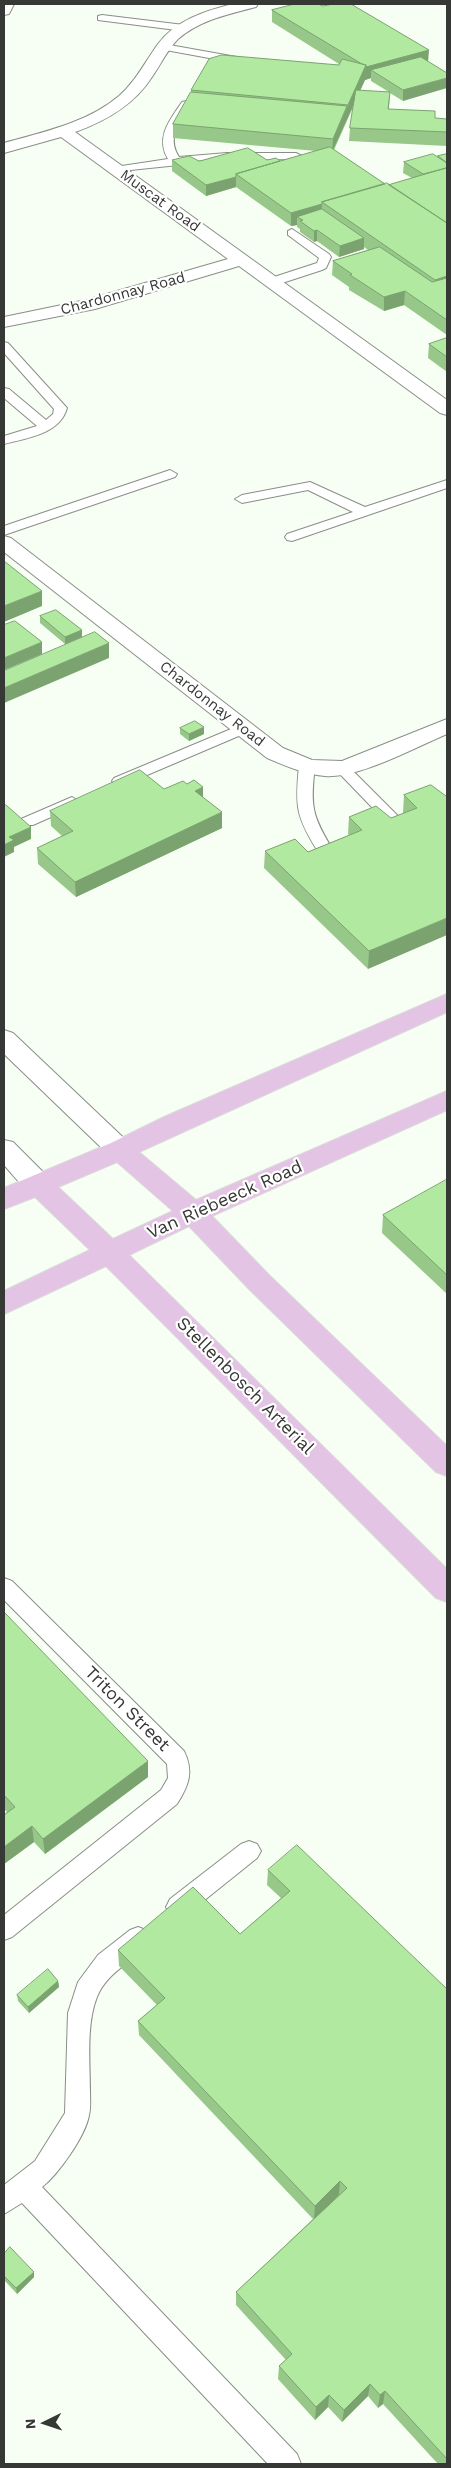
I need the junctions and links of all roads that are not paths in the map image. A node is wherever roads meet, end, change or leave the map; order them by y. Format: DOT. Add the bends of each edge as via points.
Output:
graph roads {
  1 [pos="7,4"];
  2 [pos="251,4"];
  3 [pos="4,11"];
  4 [pos="102,18"];
  5 [pos="184,28"];
  6 [pos="164,47"];
  7 [pos="251,62"];
  8 [pos="190,96"];
  9 [pos="63,132"];
  10 [pos="4,148"];
  11 [pos="296,156"];
  12 [pos="176,160"];
  13 [pos="115,170"];
  14 [pos="292,233"];
  15 [pos="242,260"];
  16 [pos="272,282"];
  17 [pos="4,322"];
  18 [pos="4,346"];
  19 [pos="4,392"];
  20 [pos="447,409"];
  21 [pos="45,426"];
  22 [pos="4,439"];
  23 [pos="170,474"];
  24 [pos="447,484"];
  25 [pos="242,499"];
  26 [pos="364,512"];
  27 [pos="4,531"];
  28 [pos="292,537"];
  29 [pos="4,542"];
  30 [pos="447,726"];
  31 [pos="243,729"];
  32 [pos="307,766"];
  33 [pos="342,768"];
  34 [pos="108,787"];
  35 [pos="90,795"];
  36 [pos="27,822"];
  37 [pos="396,824"];
  38 [pos="325,850"];
  39 [pos="447,1002"];
  40 [pos="4,1039"];
  41 [pos="447,1100"];
  42 [pos="4,1149"];
  43 [pos="120,1150"];
  44 [pos="39,1185"];
  45 [pos="4,1199"];
  46 [pos="193,1213"];
  47 [pos="110,1252"];
  48 [pos="4,1303"];
  49 [pos="447,1464"];
  50 [pos="4,1587"];
  51 [pos="447,1589"];
  52 [pos="249,1851"];
  53 [pos="4,1930"];
  54 [pos="14,2194"];
  55 [pos="287,2464"];
  1 -- 3 [label="street"];
  2 -- 5 [label="street" via="193,22"];
  4 -- 5 [label="lane"];
  5 -- 6 [label="street"];
  6 -- 7 [label="lane" via="212,60"];
  6 -- 9 [label="street" via="130,94 107,112"];
  8 -- 12 [label="lane" via="166,137 166,145"];
  9 -- 10 [label="street"];
  9 -- 13 [label="street, Muscat Road"];
  11 -- 12 [label="lane" via="230,155"];
  12 -- 13 [label="lane"];
  13 -- 15 [label="street, Muscat Road"];
  14 -- 16 [label="lane" via="325,257 323,263"];
  15 -- 16 [label="street, Muscat Road"];
  15 -- 17 [label="street, Chardonnay Road" via="89,305"];
  16 -- 20 [label="street, Muscat Road"];
  18 -- 21 [label="lane" via="61,408 56,422"];
  19 -- 21 [label="lane"];
  21 -- 22 [label="lane"];
  23 -- 27 [label="lane"];
  24 -- 26 [label="lane"];
  25 -- 26 [label="lane" via="310,486"];
  26 -- 28 [label="lane"];
  29 -- 31 [label="street, Chardonnay Road"];
  30 -- 33 [label="street, Chardonnay Road"];
  31 -- 32 [label="street, Chardonnay Road" via="275,753"];
  31 -- 34 [label="lane"];
  32 -- 33 [label="street, Chardonnay Road"];
  32 -- 38 [label="lane" via="303,810"];
  33 -- 37 [label="lane"];
  35 -- 36 [label="lane"];
  39 -- 43 [label="main road"];
  40 -- 43 [label="street"];
  41 -- 46 [label="main road, Van Riebeeck Road"];
  42 -- 44 [label="street"];
  43 -- 44 [label="main road"];
  43 -- 46 [label="main road"];
  44 -- 45 [label="main road"];
  44 -- 47 [label="main road, Stellenbosch Arterial"];
  46 -- 47 [label="main road, Van Riebeeck Road"];
  46 -- 49 [label="main road"];
  47 -- 48 [label="main road, Van Riebeeck Road"];
  47 -- 51 [label="main road, Stellenbosch Arterial"];
  50 -- 53 [label="lane, Triton Street" via="176,1758 181,1772 179,1783 169,1797"];
  52 -- 54 [label="lane" via="106,1963 86,1990 78,2038 77,2114 44,2170"];
  54 -- 55 [label="lane"];
}
